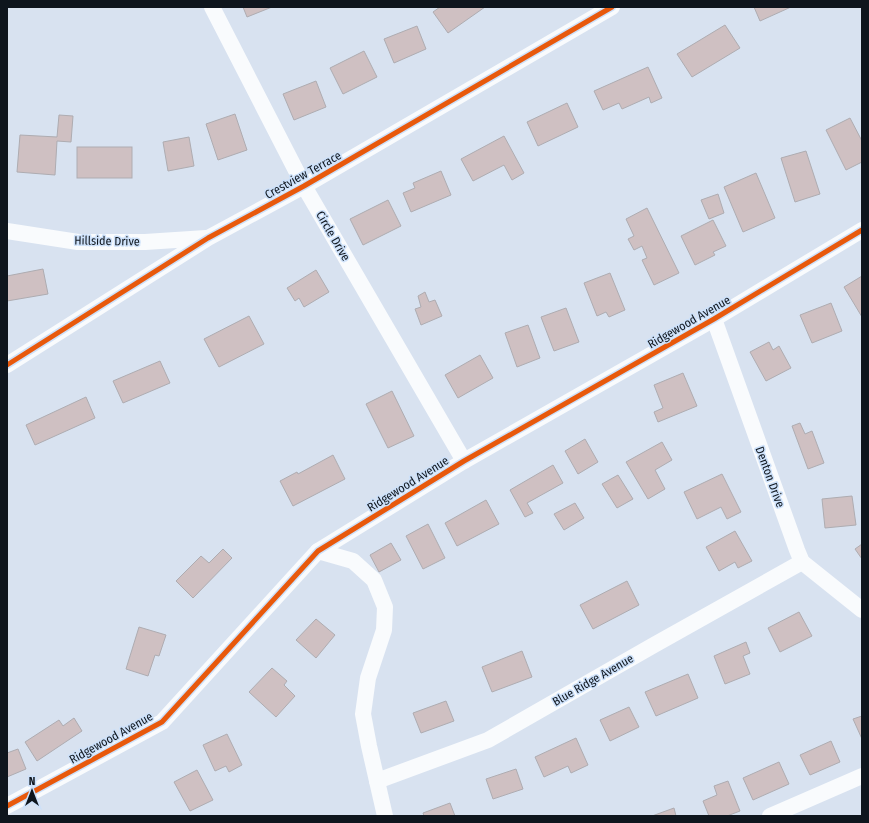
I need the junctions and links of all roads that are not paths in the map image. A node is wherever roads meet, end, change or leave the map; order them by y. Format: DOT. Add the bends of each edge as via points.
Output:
graph roads {
  1 [pos="212,7"];
  2 [pos="612,7"];
  3 [pos="304,186"];
  4 [pos="862,230"];
  5 [pos="7,231"];
  6 [pos="208,238"];
  7 [pos="714,319"];
  8 [pos="7,365"];
  9 [pos="464,460"];
  10 [pos="318,551"];
  11 [pos="802,562"];
  12 [pos="862,610"];
  13 [pos="862,776"];
  14 [pos="377,781"];
  15 [pos="7,806"];
  16 [pos="385,816"];
  17 [pos="770,816"];
  1 -- 3 [label="street, Circle Drive"];
  2 -- 3 [label="street, Crestview Terrace"];
  3 -- 6 [label="street, Crestview Terrace"];
  3 -- 9 [label="street, Circle Drive"];
  4 -- 7 [label="street, Ridgewood Avenue"];
  5 -- 6 [label="street, Hillside Drive" via="78,242 145,242"];
  6 -- 8 [label="street, Crestview Terrace"];
  7 -- 9 [label="street, Ridgewood Avenue"];
  7 -- 11 [label="street, Denton Drive"];
  9 -- 10 [label="street, Ridgewood Avenue"];
  10 -- 14 [label="street" via="353,560 374,580 385,607 384,630 368,678 363,714"];
  10 -- 15 [label="street, Ridgewood Avenue" via="162,722"];
  11 -- 12 [label="street, Denton Drive"];
  11 -- 14 [label="street, Blue Ridge Avenue" via="488,740"];
  13 -- 17 [label="street"];
  14 -- 16 [label="street"];
}
